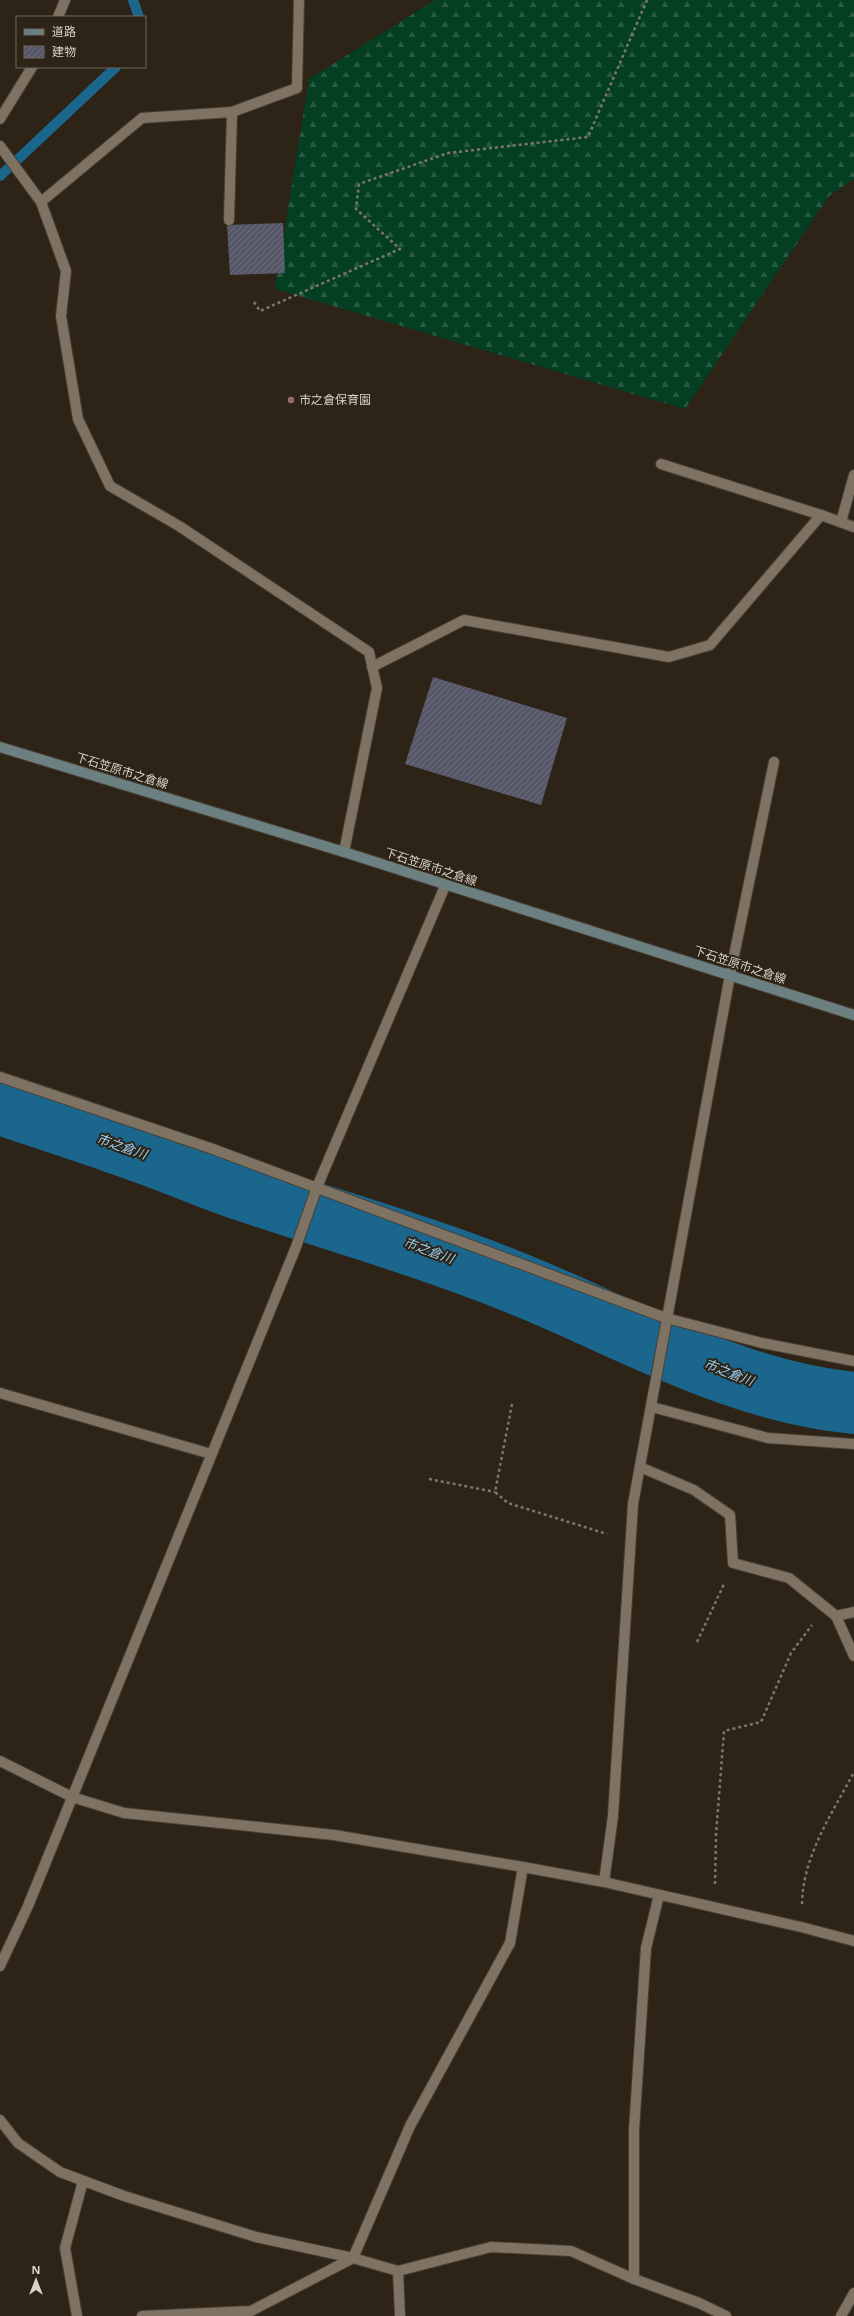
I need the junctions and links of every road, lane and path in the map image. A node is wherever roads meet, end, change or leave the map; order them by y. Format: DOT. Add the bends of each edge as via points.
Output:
graph roads {
  1 [pos="65,0"];
  2 [pos="299,0"];
  3 [pos="647,0"];
  4 [pos="58,16"];
  5 [pos="31,68"];
  6 [pos="232,112"];
  7 [pos="0,119"];
  8 [pos="0,146"];
  9 [pos="41,202"];
  10 [pos="230,220"];
  11 [pos="254,302"];
  12 [pos="661,464"];
  13 [pos="854,475"];
  14 [pos="821,514"];
  15 [pos="841,522"];
  16 [pos="854,527"];
  17 [pos="372,666"];
  18 [pos="0,747"];
  19 [pos="774,762"];
  20 [pos="344,852"];
  21 [pos="445,886"];
  22 [pos="730,975"];
  23 [pos="854,1014"];
  24 [pos="0,1077"];
  25 [pos="317,1187"];
  26 [pos="666,1318"];
  27 [pos="854,1361"];
  28 [pos="0,1392"];
  29 [pos="512,1404"];
  30 [pos="652,1407"];
  31 [pos="854,1444"];
  32 [pos="211,1454"];
  33 [pos="640,1467"];
  34 [pos="429,1479"];
  35 [pos="495,1492"];
  36 [pos="631,1541"];
  37 [pos="733,1564"];
  38 [pos="825,1607"];
  39 [pos="854,1612"];
  40 [pos="836,1616"];
  41 [pos="697,1642"];
  42 [pos="854,1656"];
  43 [pos="0,1761"];
  44 [pos="854,1772"];
  45 [pos="72,1797"];
  46 [pos="523,1867"];
  47 [pos="604,1882"];
  48 [pos="659,1895"];
  49 [pos="715,1908"];
  50 [pos="801,1927"];
  51 [pos="854,1941"];
  52 [pos="0,1966"];
  53 [pos="0,2120"];
  54 [pos="82,2181"];
  55 [pos="353,2258"];
  56 [pos="398,2271"];
  57 [pos="634,2280"];
  58 [pos="854,2293"];
  59 [pos="77,2316"];
  60 [pos="142,2316"];
  61 [pos="400,2316"];
  62 [pos="726,2316"];
  63 [pos="841,2316"];
  1 -- 4 [label="street"];
  2 -- 6 [label="street" via="297,88"];
  3 -- 11 [label="path" via="588,137 448,153 359,184 356,209 400,249 260,311"];
  5 -- 7 [label="street"];
  6 -- 9 [label="street" via="142,118"];
  6 -- 10 [label="street"];
  8 -- 9 [label="street"];
  9 -- 17 [label="street" via="66,271 61,316 78,419 110,486 179,526 369,652"];
  12 -- 14 [label="street"];
  13 -- 15 [label="street"];
  14 -- 15 [label="street"];
  14 -- 17 [label="street" via="710,645 668,657 464,620"];
  15 -- 16 [label="street"];
  17 -- 20 [label="street" via="377,688"];
  18 -- 20 [label="main road, 下石笠原市之倉線"];
  19 -- 22 [label="street"];
  20 -- 21 [label="main road, 下石笠原市之倉線"];
  21 -- 22 [label="main road, 下石笠原市之倉線"];
  21 -- 25 [label="street"];
  22 -- 23 [label="main road, 下石笠原市之倉線"];
  22 -- 26 [label="street"];
  24 -- 25 [label="street"];
  25 -- 26 [label="street"];
  25 -- 32 [label="street" via="296,1247"];
  26 -- 27 [label="street" via="762,1343"];
  26 -- 30 [label="street"];
  28 -- 32 [label="street"];
  29 -- 35 [label="path"];
  30 -- 31 [label="street" via="768,1438"];
  30 -- 33 [label="street"];
  32 -- 45 [label="street"];
  33 -- 36 [label="street" via="633,1504"];
  33 -- 37 [label="street" via="694,1490 730,1514"];
  34 -- 35 [label="path"];
  35 -- 36 [label="path" via="508,1503"];
  36 -- 47 [label="street" via="613,1816"];
  37 -- 38 [label="street" via="789,1578"];
  37 -- 41 [label="path"];
  38 -- 40 [label="street"];
  38 -- 49 [label="path" via="791,1653 761,1722 724,1731 716,1835"];
  39 -- 40 [label="street"];
  40 -- 42 [label="street"];
  43 -- 45 [label="street"];
  44 -- 50 [label="path" via="813,1848 802,1887"];
  45 -- 46 [label="street" via="124,1813 334,1835"];
  45 -- 52 [label="street" via="28,1906"];
  46 -- 47 [label="street"];
  46 -- 55 [label="street" via="510,1942 410,2126"];
  47 -- 48 [label="street"];
  48 -- 49 [label="street"];
  48 -- 57 [label="street" via="646,1948 634,2130"];
  49 -- 50 [label="street"];
  50 -- 51 [label="street"];
  53 -- 54 [label="street" via="18,2143 60,2172"];
  54 -- 55 [label="street" via="256,2237"];
  54 -- 59 [label="street" via="65,2248"];
  55 -- 56 [label="street"];
  55 -- 60 [label="street" via="251,2311"];
  56 -- 57 [label="street" via="491,2247 571,2251"];
  56 -- 61 [label="street"];
  57 -- 62 [label="street" via="699,2303"];
  58 -- 63 [label="street"];
}
